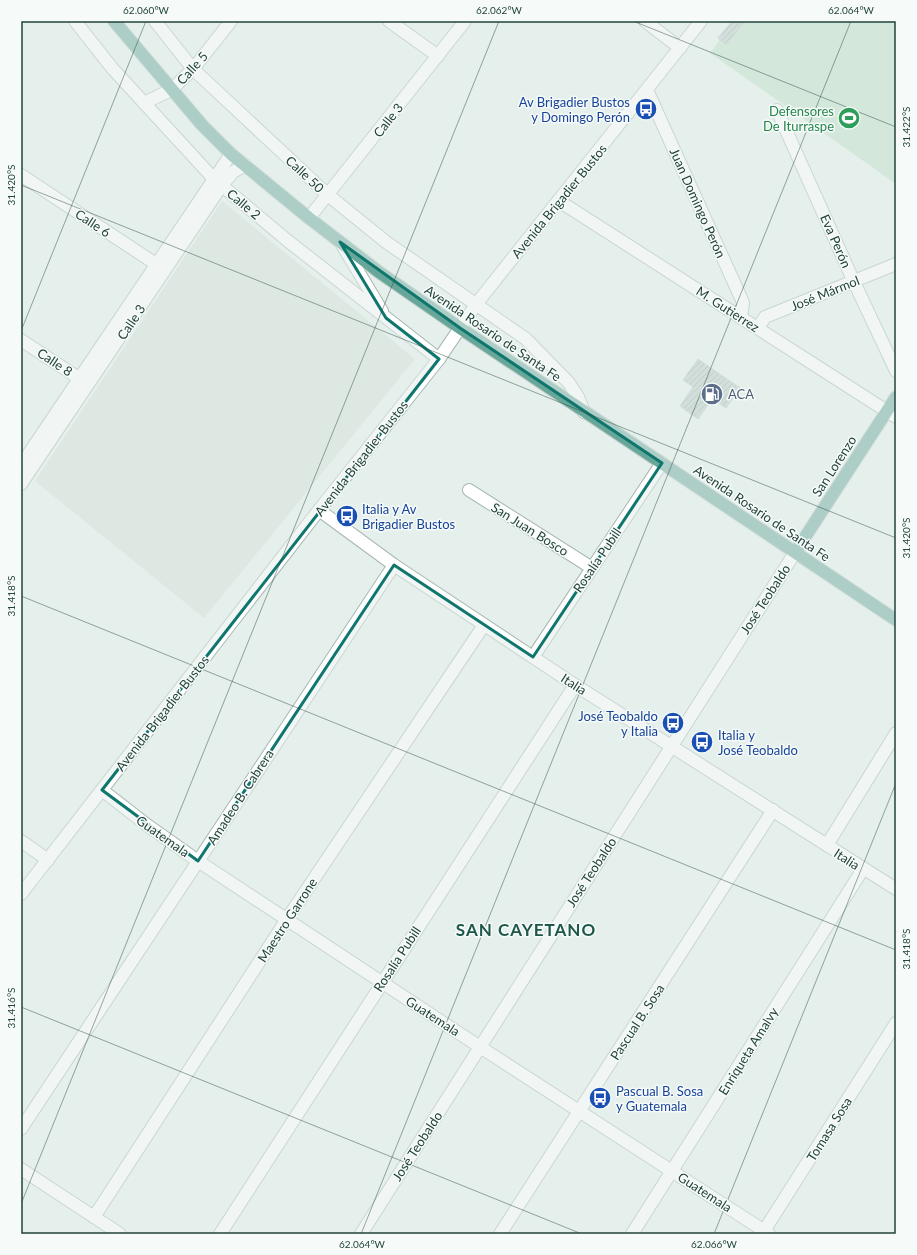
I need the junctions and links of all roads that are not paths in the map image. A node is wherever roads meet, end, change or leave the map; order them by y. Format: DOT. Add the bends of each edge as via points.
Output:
graph roads {
  1 [pos="75,21"];
  2 [pos="114,21"];
  3 [pos="155,21"];
  4 [pos="231,21"];
  5 [pos="389,21"];
  6 [pos="465,21"];
  7 [pos="645,21"];
  8 [pos="701,21"];
  9 [pos="680,48"];
  10 [pos="438,56"];
  11 [pos="193,70"];
  12 [pos="171,90"];
  13 [pos="647,90"];
  14 [pos="144,103"];
  15 [pos="777,110"];
  16 [pos="231,154"];
  17 [pos="245,165"];
  18 [pos="21,175"];
  19 [pos="218,182"];
  20 [pos="328,195"];
  21 [pos="559,201"];
  22 [pos="309,218"];
  23 [pos="340,242"];
  24 [pos="896,264"];
  25 [pos="160,267"];
  26 [pos="854,282"];
  27 [pos="477,303"];
  28 [pos="741,317"];
  29 [pos="386,318"];
  30 [pos="460,328"];
  31 [pos="758,328"];
  32 [pos="21,340"];
  33 [pos="439,358"];
  34 [pos="896,371"];
  35 [pos="84,382"];
  36 [pos="896,396"];
  37 [pos="584,412"];
  38 [pos="891,414"];
  39 [pos="662,463"];
  40 [pos="21,465"];
  41 [pos="21,484"];
  42 [pos="469,490"];
  43 [pos="319,510"];
  44 [pos="796,551"];
  45 [pos="394,565"];
  46 [pos="592,568"];
  47 [pos="896,620"];
  48 [pos="484,625"];
  49 [pos="533,657"];
  50 [pos="575,685"];
  51 [pos="896,734"];
  52 [pos="672,746"];
  53 [pos="102,790"];
  54 [pos="773,810"];
  55 [pos="21,841"];
  56 [pos="827,845"];
  57 [pos="48,860"];
  58 [pos="198,861"];
  59 [pos="863,868"];
  60 [pos="896,889"];
  61 [pos="21,894"];
  62 [pos="288,919"];
  63 [pos="382,982"];
  64 [pos="896,1024"];
  65 [pos="480,1047"];
  66 [pos="580,1110"];
  67 [pos="21,1129"];
  68 [pos="21,1168"];
  69 [pos="673,1171"];
  70 [pos="94,1217"];
  71 [pos="765,1233"];
  72 [pos="120,1234"];
  73 [pos="220,1234"];
  74 [pos="361,1234"];
  75 [pos="500,1234"];
  76 [pos="632,1234"];
  1 -- 14 [label="street, Calle 2"];
  2 -- 12 [label="main road, Avenida Rosario de Santa Fe"];
  3 -- 11 [label="street, Calle 50"];
  4 -- 11 [label="street, Calle 5"];
  5 -- 10 [label="street"];
  6 -- 10 [label="street, Calle 3"];
  7 -- 9 [label="street"];
  8 -- 9 [label="street, Avenida Brigadier Bustos"];
  9 -- 13 [label="street, Avenida Brigadier Bustos"];
  10 -- 20 [label="street, Calle 3"];
  11 -- 12 [label="street, Calle 5"];
  11 -- 20 [label="street, Calle 50"];
  12 -- 14 [label="street, Calle 5"];
  12 -- 16 [label="main road, Avenida Rosario de Santa Fe"];
  13 -- 21 [label="street, Avenida Brigadier Bustos"];
  13 -- 28 [label="street, Juan Domingo Perón" via="742,298"];
  14 -- 19 [label="street, Calle 2"];
  15 -- 26 [label="street, Eva Perón"];
  16 -- 17 [label="main road, Avenida Rosario de Santa Fe"];
  16 -- 19 [label="street, Calle 3"];
  17 -- 19 [label="street, Calle 3"];
  17 -- 22 [label="main road, Avenida Rosario de Santa Fe"];
  18 -- 25 [label="street, Calle 6"];
  19 -- 25 [label="street, Calle 3"];
  19 -- 29 [label="street, Calle 2"];
  20 -- 22 [label="street, Calle 3"];
  20 -- 27 [label="street, Calle 50" via="386,242"];
  21 -- 27 [label="street, Avenida Brigadier Bustos"];
  21 -- 28 [label="street, M. Gutierrez"];
  22 -- 23 [label="main road, Avenida Rosario de Santa Fe"];
  23 -- 29 [label="street"];
  23 -- 30 [label="main road, Avenida Rosario de Santa Fe"];
  24 -- 26 [label="street, José Mármol"];
  25 -- 35 [label="street, Calle 3"];
  26 -- 31 [label="street, José Mármol" via="765,317"];
  26 -- 34 [label="street, Eva Perón"];
  27 -- 30 [label="street, Avenida Brigadier Bustos"];
  27 -- 37 [label="street, Calle 50" via="526,339 569,383"];
  28 -- 31 [label="street, M. Gutierrez"];
  29 -- 33 [label="street, Calle 2"];
  30 -- 33 [label="street, Avenida Brigadier Bustos"];
  30 -- 37 [label="main road, Avenida Rosario de Santa Fe"];
  31 -- 38 [label="street, M. Gutierrez"];
  32 -- 35 [label="street, Calle 8"];
  33 -- 43 [label="street, Avenida Brigadier Bustos"];
  35 -- 40 [label="street, Calle 3"];
  35 -- 41 [label="street, Calle 3"];
  36 -- 38 [label="main road, San Lorenzo"];
  37 -- 39 [label="main road, Avenida Rosario de Santa Fe"];
  38 -- 44 [label="main road, San Lorenzo"];
  39 -- 44 [label="main road, Avenida Rosario de Santa Fe"];
  39 -- 46 [label="street, Rosalía Pubill"];
  42 -- 46 [label="street, San Juan Bosco"];
  43 -- 45 [label="street, Italia"];
  43 -- 53 [label="street, Avenida Brigadier Bustos"];
  44 -- 47 [label="main road, Avenida Rosario de Santa Fe"];
  44 -- 52 [label="street, José Teobaldo"];
  45 -- 48 [label="street, Italia"];
  45 -- 58 [label="street, Amadeo B. Cabrera"];
  46 -- 49 [label="street, Rosalía Pubill"];
  48 -- 49 [label="street, Italia"];
  48 -- 62 [label="street, Maestro Garrone"];
  49 -- 50 [label="street, Italia"];
  50 -- 52 [label="street, Italia"];
  50 -- 63 [label="street, Rosalía Pubill"];
  51 -- 56 [label="street"];
  52 -- 54 [label="street, Italia"];
  52 -- 65 [label="street, José Teobaldo"];
  53 -- 57 [label="street, Avenida Brigadier Bustos"];
  53 -- 58 [label="street, Guatemala"];
  54 -- 56 [label="street, Italia"];
  54 -- 66 [label="street, Pascual B. Sosa"];
  55 -- 57 [label="street"];
  56 -- 59 [label="street, Italia"];
  57 -- 61 [label="street, Avenida Brigadier Bustos"];
  58 -- 62 [label="street, Guatemala"];
  58 -- 67 [label="street, Amadeo B. Cabrera"];
  59 -- 60 [label="street, Italia"];
  59 -- 69 [label="street, Enriqueta Amalvy"];
  62 -- 63 [label="street, Guatemala"];
  62 -- 70 [label="street, Maestro Garrone"];
  63 -- 65 [label="street, Guatemala"];
  63 -- 73 [label="street, Rosalía Pubill"];
  64 -- 71 [label="street, Tomasa Sosa"];
  65 -- 66 [label="street, Guatemala"];
  65 -- 74 [label="street, José Teobaldo"];
  66 -- 69 [label="street, Guatemala"];
  66 -- 75 [label="street, Pascual B. Sosa"];
  68 -- 70 [label="street"];
  69 -- 71 [label="street, Guatemala"];
  69 -- 76 [label="street, Enriqueta Amalvy"];
  70 -- 72 [label="street"];
}
